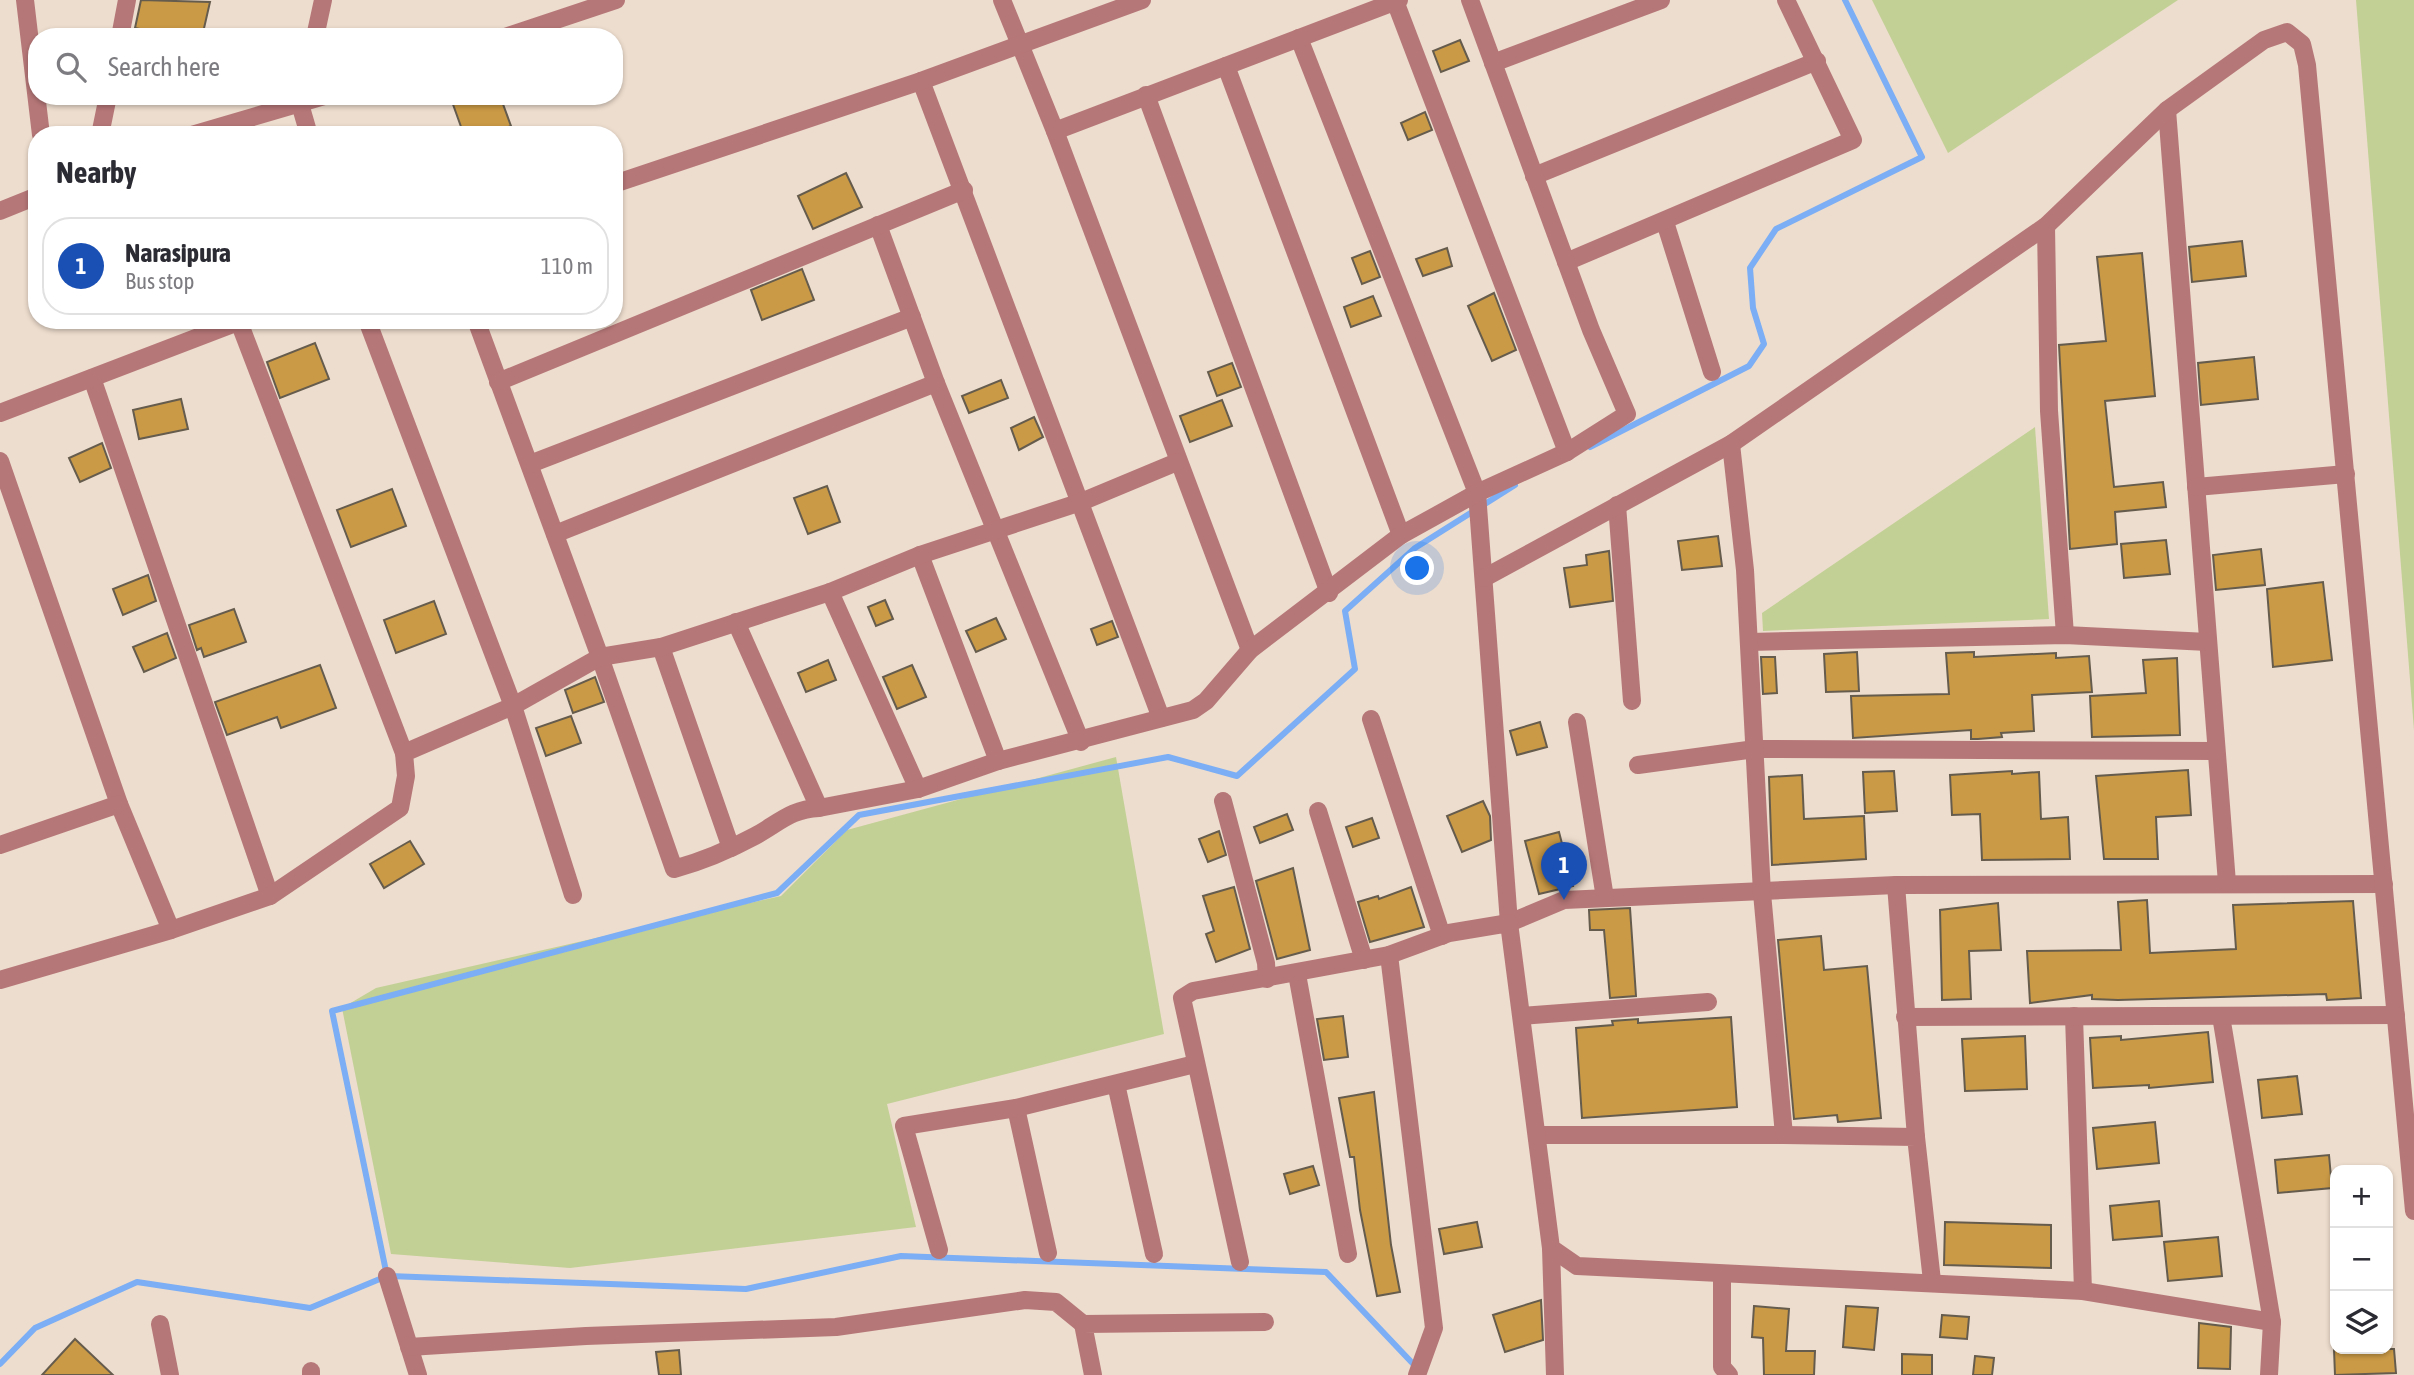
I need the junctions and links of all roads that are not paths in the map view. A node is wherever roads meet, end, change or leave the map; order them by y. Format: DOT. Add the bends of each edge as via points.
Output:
graph roads {
  1 [pos="25,0"];
  2 [pos="127,0"];
  3 [pos="323,0"];
  4 [pos="616,0"];
  5 [pos="1002,0"];
  6 [pos="1142,0"];
  7 [pos="1470,0"];
  8 [pos="1661,0"];
  9 [pos="1786,0"];
  10 [pos="1397,1"];
  11 [pos="28,28"];
  12 [pos="122,28"];
  13 [pos="317,28"];
  14 [pos="532,28"];
  15 [pos="1299,38"];
  16 [pos="1018,45"];
  17 [pos="1817,61"];
  18 [pos="1493,63"];
  19 [pos="1226,66"];
  20 [pos="922,81"];
  21 [pos="1146,95"];
  22 [pos="37,105"];
  23 [pos="105,105"];
  24 [pos="285,105"];
  25 [pos="302,105"];
  26 [pos="2167,110"];
  27 [pos="40,126"];
  28 [pos="102,126"];
  29 [pos="220,126"];
  30 [pos="307,126"];
  31 [pos="1055,131"];
  32 [pos="1534,176"];
  33 [pos="623,181"];
  34 [pos="964,190"];
  35 [pos="28,200"];
  36 [pos="0,211"];
  37 [pos="1665,222"];
  38 [pos="878,225"];
  39 [pos="2046,226"];
  40 [pos="1566,262"];
  41 [pos="912,317"];
  42 [pos="220,329"];
  43 [pos="244,329"];
  44 [pos="371,329"];
  45 [pos="479,329"];
  46 [pos="1712,372"];
  47 [pos="92,378"];
  48 [pos="498,382"];
  49 [pos="936,383"];
  50 [pos="0,413"];
  51 [pos="1731,444"];
  52 [pos="1567,452"];
  53 [pos="0,461"];
  54 [pos="1177,462"];
  55 [pos="530,464"];
  56 [pos="2346,474"];
  57 [pos="2196,487"];
  58 [pos="1477,495"];
  59 [pos="1081,502"];
  60 [pos="1617,505"];
  61 [pos="995,530"];
  62 [pos="555,534"];
  63 [pos="1401,536"];
  64 [pos="920,555"];
  65 [pos="1483,573"];
  66 [pos="830,593"];
  67 [pos="1329,593"];
  68 [pos="737,622"];
  69 [pos="2064,635"];
  70 [pos="1749,642"];
  71 [pos="2208,642"];
  72 [pos="662,647"];
  73 [pos="1250,650"];
  74 [pos="600,657"];
  75 [pos="1632,701"];
  76 [pos="513,706"];
  77 [pos="1161,718"];
  78 [pos="1371,719"];
  79 [pos="1577,722"];
  80 [pos="1080,742"];
  81 [pos="1755,749"];
  82 [pos="2217,751"];
  83 [pos="404,753"];
  84 [pos="999,761"];
  85 [pos="1638,765"];
  86 [pos="918,789"];
  87 [pos="1223,801"];
  88 [pos="119,804"];
  89 [pos="819,808"];
  90 [pos="1318,811"];
  91 [pos="0,845"];
  92 [pos="731,848"];
  93 [pos="2227,883"];
  94 [pos="2385,884"];
  95 [pos="1896,885"];
  96 [pos="1762,893"];
  97 [pos="573,895"];
  98 [pos="270,897"];
  99 [pos="1605,898"];
  100 [pos="1509,923"];
  101 [pos="172,930"];
  102 [pos="1442,936"];
  103 [pos="1389,955"];
  104 [pos="1364,960"];
  105 [pos="1297,974"];
  106 [pos="1267,979"];
  107 [pos="0,980"];
  108 [pos="1708,1002"];
  109 [pos="2396,1015"];
  110 [pos="1522,1016"];
  111 [pos="2074,1016"];
  112 [pos="2221,1016"];
  113 [pos="1905,1017"];
  114 [pos="1195,1064"];
  115 [pos="1116,1084"];
  116 [pos="1016,1108"];
  117 [pos="1538,1135"];
  118 [pos="1784,1135"];
  119 [pos="1916,1137"];
  120 [pos="2414,1211"];
  121 [pos="1551,1248"];
  122 [pos="939,1250"];
  123 [pos="1048,1253"];
  124 [pos="1154,1254"];
  125 [pos="1348,1254"];
  126 [pos="1240,1262"];
  127 [pos="1722,1275"];
  128 [pos="387,1276"];
  129 [pos="1932,1281"];
  130 [pos="2083,1291"];
  131 [pos="1265,1322"];
  132 [pos="2272,1322"];
  133 [pos="160,1324"];
  134 [pos="1083,1324"];
  135 [pos="409,1347"];
  136 [pos="1421,1367"];
  137 [pos="1724,1372"];
  138 [pos="170,1375"];
  139 [pos="418,1375"];
  140 [pos="1093,1375"];
  141 [pos="1555,1375"];
  142 [pos="2269,1375"];
  1 -- 11 [label="street"];
  2 -- 12 [label="street"];
  3 -- 13 [label="street"];
  4 -- 14 [label="street"];
  5 -- 16 [label="street"];
  6 -- 16 [label="street"];
  7 -- 18 [label="street"];
  8 -- 18 [label="street"];
  9 -- 17 [label="street"];
  10 -- 15 [label="street"];
  10 -- 52 [label="street"];
  15 -- 19 [label="street"];
  15 -- 58 [label="street"];
  16 -- 20 [label="street"];
  16 -- 31 [label="street"];
  17 -- 32 [label="street"];
  17 -- 37 [label="street" via="1853,140"];
  18 -- 32 [label="street"];
  19 -- 21 [label="street"];
  19 -- 63 [label="street"];
  20 -- 33 [label="street"];
  20 -- 34 [label="street"];
  21 -- 31 [label="street"];
  21 -- 67 [label="street"];
  22 -- 27 [label="street"];
  23 -- 28 [label="street"];
  24 -- 29 [label="street"];
  25 -- 30 [label="street"];
  26 -- 39 [label="street"];
  26 -- 56 [label="street" via="2264,40 2287,33 2302,44 2308,65"];
  26 -- 57 [label="street"];
  31 -- 54 [label="street"];
  32 -- 40 [label="street"];
  34 -- 38 [label="street"];
  34 -- 59 [label="street"];
  35 -- 36 [label="street"];
  37 -- 40 [label="street"];
  37 -- 46 [label="street"];
  38 -- 41 [label="street"];
  38 -- 48 [label="street"];
  39 -- 51 [label="street"];
  39 -- 69 [label="street" via="2049,411"];
  40 -- 52 [label="street" via="1627,414"];
  41 -- 49 [label="street"];
  41 -- 55 [label="street"];
  42 -- 47 [label="street"];
  43 -- 83 [label="street"];
  44 -- 76 [label="street"];
  45 -- 48 [label="street"];
  47 -- 50 [label="street"];
  47 -- 98 [label="street"];
  48 -- 55 [label="street"];
  49 -- 61 [label="street"];
  49 -- 62 [label="street"];
  51 -- 60 [label="street"];
  51 -- 70 [label="street"];
  52 -- 58 [label="street"];
  53 -- 88 [label="street"];
  54 -- 59 [label="street"];
  54 -- 73 [label="street"];
  55 -- 62 [label="street"];
  56 -- 57 [label="street"];
  56 -- 94 [label="street"];
  57 -- 71 [label="street"];
  58 -- 63 [label="street"];
  58 -- 65 [label="street"];
  59 -- 61 [label="street"];
  59 -- 77 [label="street"];
  60 -- 65 [label="street"];
  60 -- 75 [label="street"];
  61 -- 64 [label="street"];
  61 -- 80 [label="street"];
  62 -- 74 [label="street"];
  63 -- 67 [label="street"];
  64 -- 66 [label="street"];
  64 -- 84 [label="street"];
  65 -- 100 [label="street"];
  66 -- 68 [label="street"];
  66 -- 86 [label="street"];
  67 -- 73 [label="street"];
  68 -- 72 [label="street"];
  68 -- 89 [label="street"];
  69 -- 70 [label="street"];
  69 -- 71 [label="street"];
  70 -- 81 [label="street"];
  71 -- 82 [label="street"];
  72 -- 74 [label="street"];
  72 -- 92 [label="street"];
  73 -- 77 [label="street" via="1206,701 1193,710"];
  74 -- 76 [label="street"];
  74 -- 92 [label="street" via="674,869"];
  76 -- 83 [label="street"];
  76 -- 97 [label="street"];
  77 -- 80 [label="street"];
  78 -- 102 [label="street"];
  79 -- 99 [label="street"];
  80 -- 84 [label="street"];
  81 -- 82 [label="street"];
  81 -- 85 [label="street"];
  81 -- 96 [label="street"];
  82 -- 93 [label="street"];
  83 -- 98 [label="street" via="400,808"];
  84 -- 86 [label="street"];
  86 -- 89 [label="street"];
  87 -- 106 [label="street"];
  88 -- 91 [label="street"];
  88 -- 101 [label="street"];
  89 -- 92 [label="street" via="784,816"];
  90 -- 104 [label="street"];
  93 -- 94 [label="street"];
  93 -- 95 [label="street"];
  94 -- 109 [label="street"];
  95 -- 96 [label="street"];
  95 -- 113 [label="street"];
  96 -- 99 [label="street"];
  96 -- 118 [label="street"];
  98 -- 101 [label="street"];
  99 -- 100 [label="street" via="1564,900"];
  100 -- 102 [label="street"];
  100 -- 110 [label="street"];
  101 -- 107 [label="street"];
  102 -- 103 [label="street"];
  103 -- 104 [label="street"];
  103 -- 136 [label="street" via="1434,1328"];
  104 -- 105 [label="street"];
  105 -- 106 [label="street"];
  105 -- 125 [label="street"];
  106 -- 114 [label="street" via="1193,991 1182,998"];
  108 -- 110 [label="street"];
  109 -- 112 [label="street"];
  109 -- 120 [label="street"];
  110 -- 117 [label="street"];
  111 -- 112 [label="street"];
  111 -- 113 [label="street"];
  111 -- 130 [label="street"];
  112 -- 132 [label="street"];
  113 -- 119 [label="street"];
  114 -- 115 [label="street"];
  114 -- 126 [label="street"];
  115 -- 116 [label="street"];
  115 -- 124 [label="street"];
  116 -- 122 [label="street" via="904,1126"];
  116 -- 123 [label="street"];
  117 -- 118 [label="street"];
  117 -- 121 [label="street"];
  118 -- 119 [label="street"];
  119 -- 129 [label="street"];
  121 -- 127 [label="street" via="1577,1266"];
  121 -- 141 [label="street"];
  127 -- 129 [label="street"];
  127 -- 137 [label="street"];
  128 -- 135 [label="street"];
  129 -- 130 [label="street"];
  130 -- 132 [label="street"];
  131 -- 134 [label="street"];
  132 -- 142 [label="street"];
  133 -- 138 [label="street"];
  134 -- 135 [label="street" via="1056,1303 1025,1300 836,1327"];
  134 -- 140 [label="street"];
  135 -- 139 [label="street"];
}
